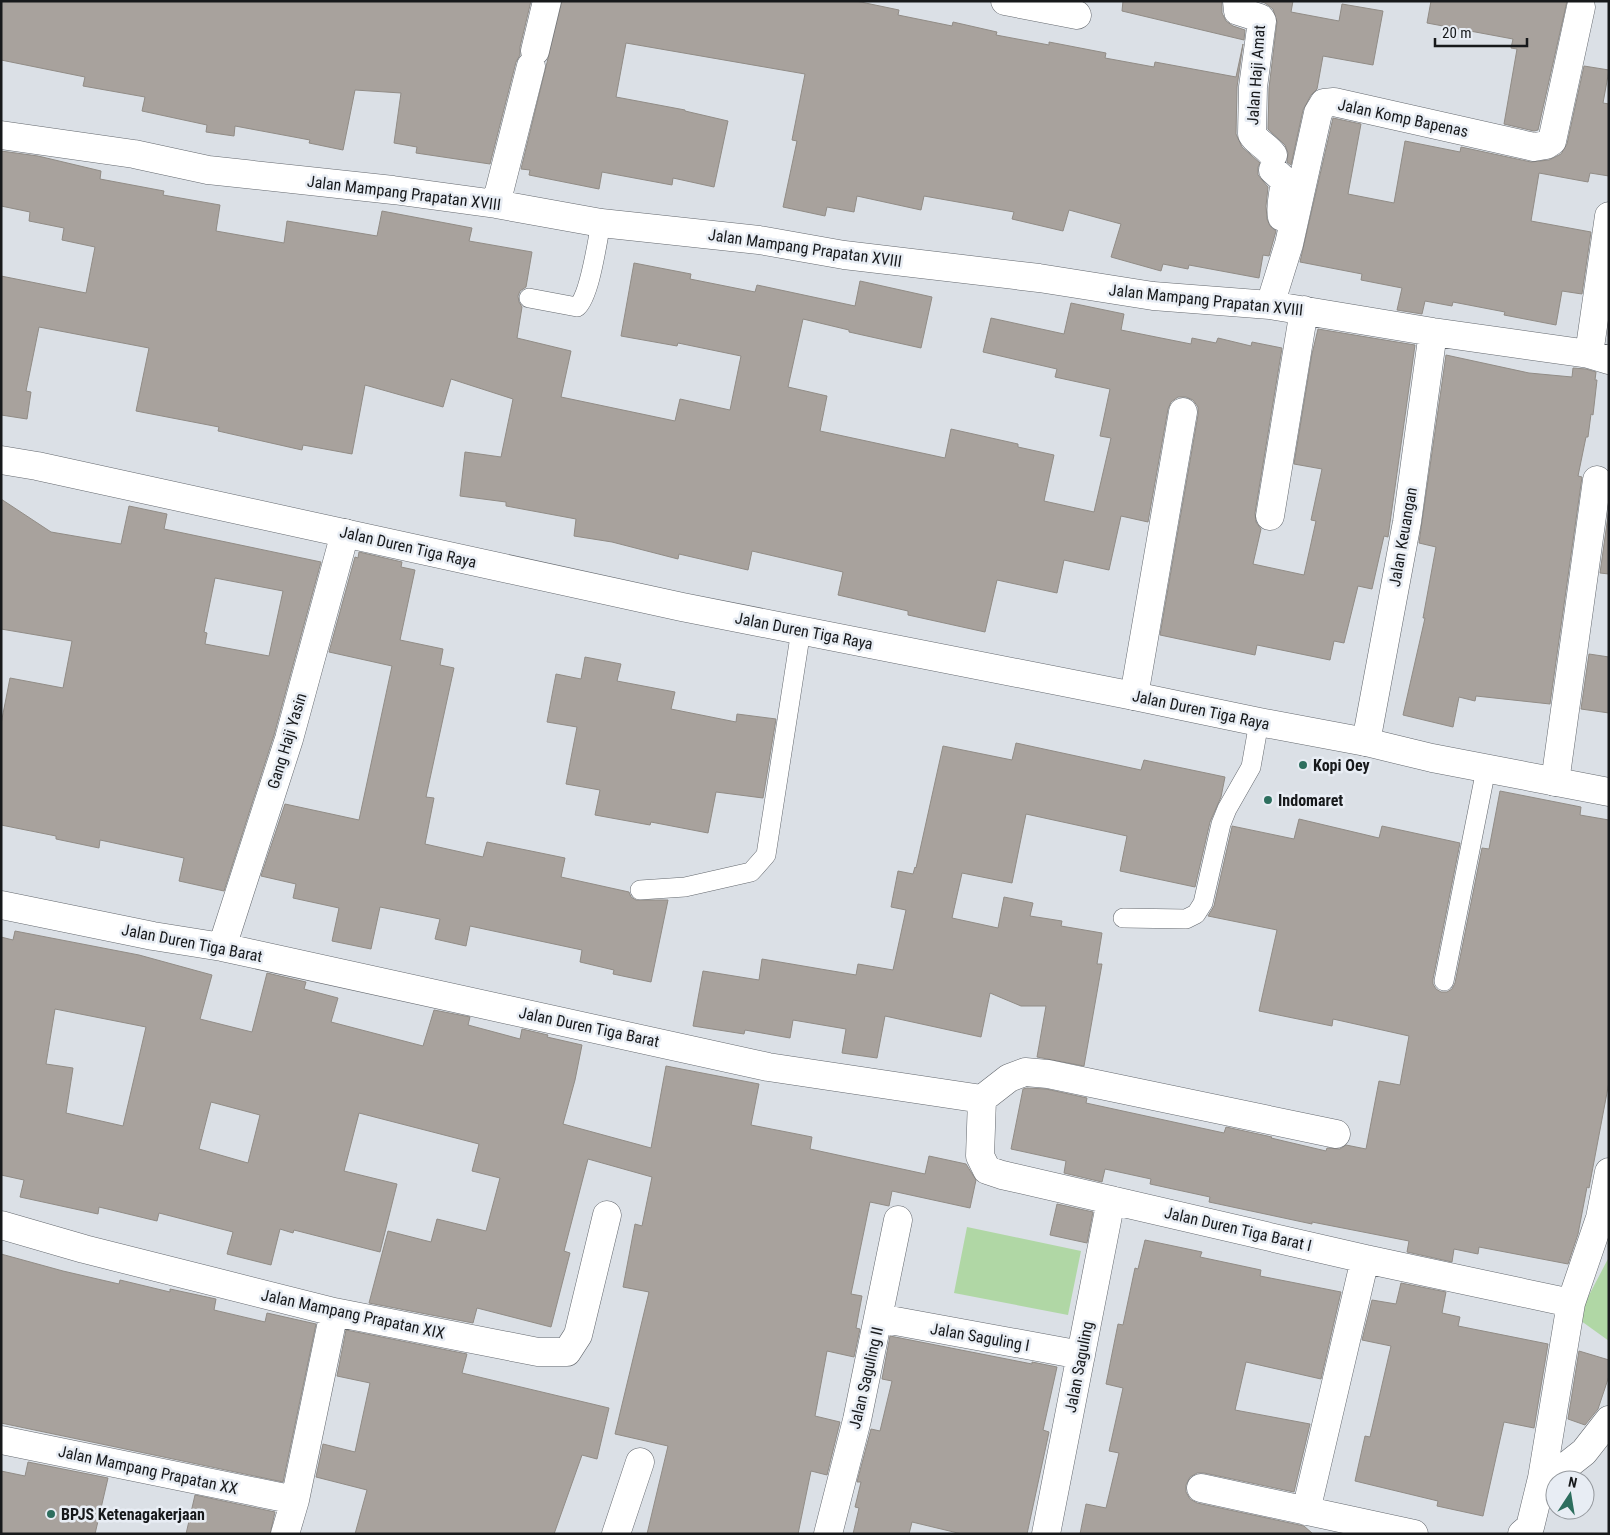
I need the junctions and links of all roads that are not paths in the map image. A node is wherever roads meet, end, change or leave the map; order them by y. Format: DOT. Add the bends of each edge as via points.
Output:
graph roads {
  1 [pos="547,1"];
  2 [pos="1005,1"];
  3 [pos="1237,1"];
  4 [pos="1581,7"];
  5 [pos="1077,15"];
  6 [pos="1,135"];
  7 [pos="496,204"];
  8 [pos="1609,216"];
  9 [pos="601,223"];
  10 [pos="1289,244"];
  11 [pos="529,298"];
  12 [pos="1270,305"];
  13 [pos="1304,310"];
  14 [pos="1433,332"];
  15 [pos="1599,357"];
  16 [pos="1184,412"];
  17 [pos="1,460"];
  18 [pos="1597,480"];
  19 [pos="1270,516"];
  20 [pos="345,533"];
  21 [pos="801,630"];
  22 [pos="1134,696"];
  23 [pos="1259,722"];
  24 [pos="1366,742"];
  25 [pos="1486,769"];
  26 [pos="1555,782"];
  27 [pos="1609,792"];
  28 [pos="640,890"];
  29 [pos="1,905"];
  30 [pos="1124,918"];
  31 [pos="222,947"];
  32 [pos="1444,981"];
  33 [pos="982,1100"];
  34 [pos="1336,1134"];
  35 [pos="1609,1172"];
  36 [pos="1111,1200"];
  37 [pos="607,1215"];
  38 [pos="1604,1219"];
  39 [pos="898,1220"];
  40 [pos="1,1225"];
  41 [pos="1365,1259"];
  42 [pos="1571,1303"];
  43 [pos="334,1312"];
  44 [pos="879,1318"];
  45 [pos="1081,1355"];
  46 [pos="1609,1420"];
  47 [pos="1,1440"];
  48 [pos="640,1462"];
  49 [pos="1542,1478"];
  50 [pos="1201,1488"];
  51 [pos="295,1500"];
  52 [pos="1306,1511"];
  53 [pos="1355,1528"];
  54 [pos="1534,1532"];
  55 [pos="285,1534"];
  56 [pos="616,1534"];
  57 [pos="828,1534"];
  58 [pos="1046,1534"];
  59 [pos="1414,1534"];
  1 -- 7 [label="street"];
  2 -- 5 [label="street"];
  3 -- 10 [label="street, Jalan Haji Amat" via="1238,11 1262,21 1253,87 1252,134 1268,147 1284,180 1280,210"];
  4 -- 10 [label="street, Jalan Komp Bapenas" via="1552,141 1546,145 1534,147 1334,102 1324,103 1318,113"];
  6 -- 7 [label="street, Jalan Mampang Prapatan XVIII" via="134,154 208,170"];
  7 -- 9 [label="street, Jalan Mampang Prapatan XVIII"];
  8 -- 15 [label="street"];
  9 -- 11 [label="lane" via="582,303 577,307"];
  9 -- 12 [label="street, Jalan Mampang Prapatan XVIII" via="759,240 844,255 1039,278 1153,296"];
  10 -- 12 [label="street, Jalan Komp Bapenas"];
  12 -- 13 [label="street, Jalan Mampang Prapatan XVIII"];
  13 -- 14 [label="street, Jalan Mampang Prapatan XVIII"];
  13 -- 19 [label="street"];
  14 -- 15 [label="street, Jalan Mampang Prapatan XVIII"];
  14 -- 24 [label="street, Jalan Keuangan" via="1407,522"];
  16 -- 22 [label="street"];
  17 -- 20 [label="street, Jalan Duren Tiga Raya"];
  18 -- 26 [label="street"];
  20 -- 21 [label="street, Jalan Duren Tiga Raya"];
  20 -- 31 [label="street, Gang Haji Yasin" via="289,739"];
  21 -- 22 [label="street, Jalan Duren Tiga Raya"];
  21 -- 28 [label="lane" via="766,855 751,872 685,887"];
  22 -- 23 [label="street, Jalan Duren Tiga Raya"];
  23 -- 24 [label="street, Jalan Duren Tiga Raya"];
  23 -- 30 [label="lane" via="1251,767 1221,824 1203,904 1196,914 1186,919"];
  24 -- 25 [label="street, Jalan Duren Tiga Raya"];
  25 -- 26 [label="street, Jalan Duren Tiga Raya"];
  25 -- 32 [label="lane"];
  26 -- 27 [label="street, Jalan Duren Tiga Raya"];
  29 -- 31 [label="street, Jalan Duren Tiga Barat"];
  31 -- 33 [label="street, Jalan Duren Tiga Barat" via="768,1068"];
  33 -- 34 [label="street" via="1009,1078 1025,1072 1058,1076"];
  33 -- 36 [label="street" via="980,1156 987,1170"];
  35 -- 38 [label="street"];
  36 -- 41 [label="street, Jalan Duren Tiga Barat I"];
  36 -- 45 [label="street, Jalan Saguling"];
  37 -- 43 [label="street, Jalan Mampang Prapatan XIX" via="578,1336 567,1352 538,1352"];
  38 -- 42 [label="street"];
  39 -- 44 [label="street, Jalan Saguling II"];
  40 -- 43 [label="street, Jalan Mampang Prapatan XIX"];
  41 -- 42 [label="street, Jalan Duren Tiga Barat I"];
  41 -- 52 [label="street"];
  42 -- 49 [label="street"];
  43 -- 51 [label="street"];
  44 -- 45 [label="street, Jalan Saguling I"];
  44 -- 57 [label="street, Jalan Saguling II"];
  45 -- 58 [label="street, Jalan Saguling"];
  46 -- 49 [label="street" via="1584,1452 1565,1467"];
  47 -- 51 [label="street, Jalan Mampang Prapatan XX"];
  48 -- 56 [label="street"];
  49 -- 54 [label="street"];
  50 -- 52 [label="street"];
  51 -- 55 [label="street"];
  52 -- 53 [label="street"];
  53 -- 59 [label="street"];
}
